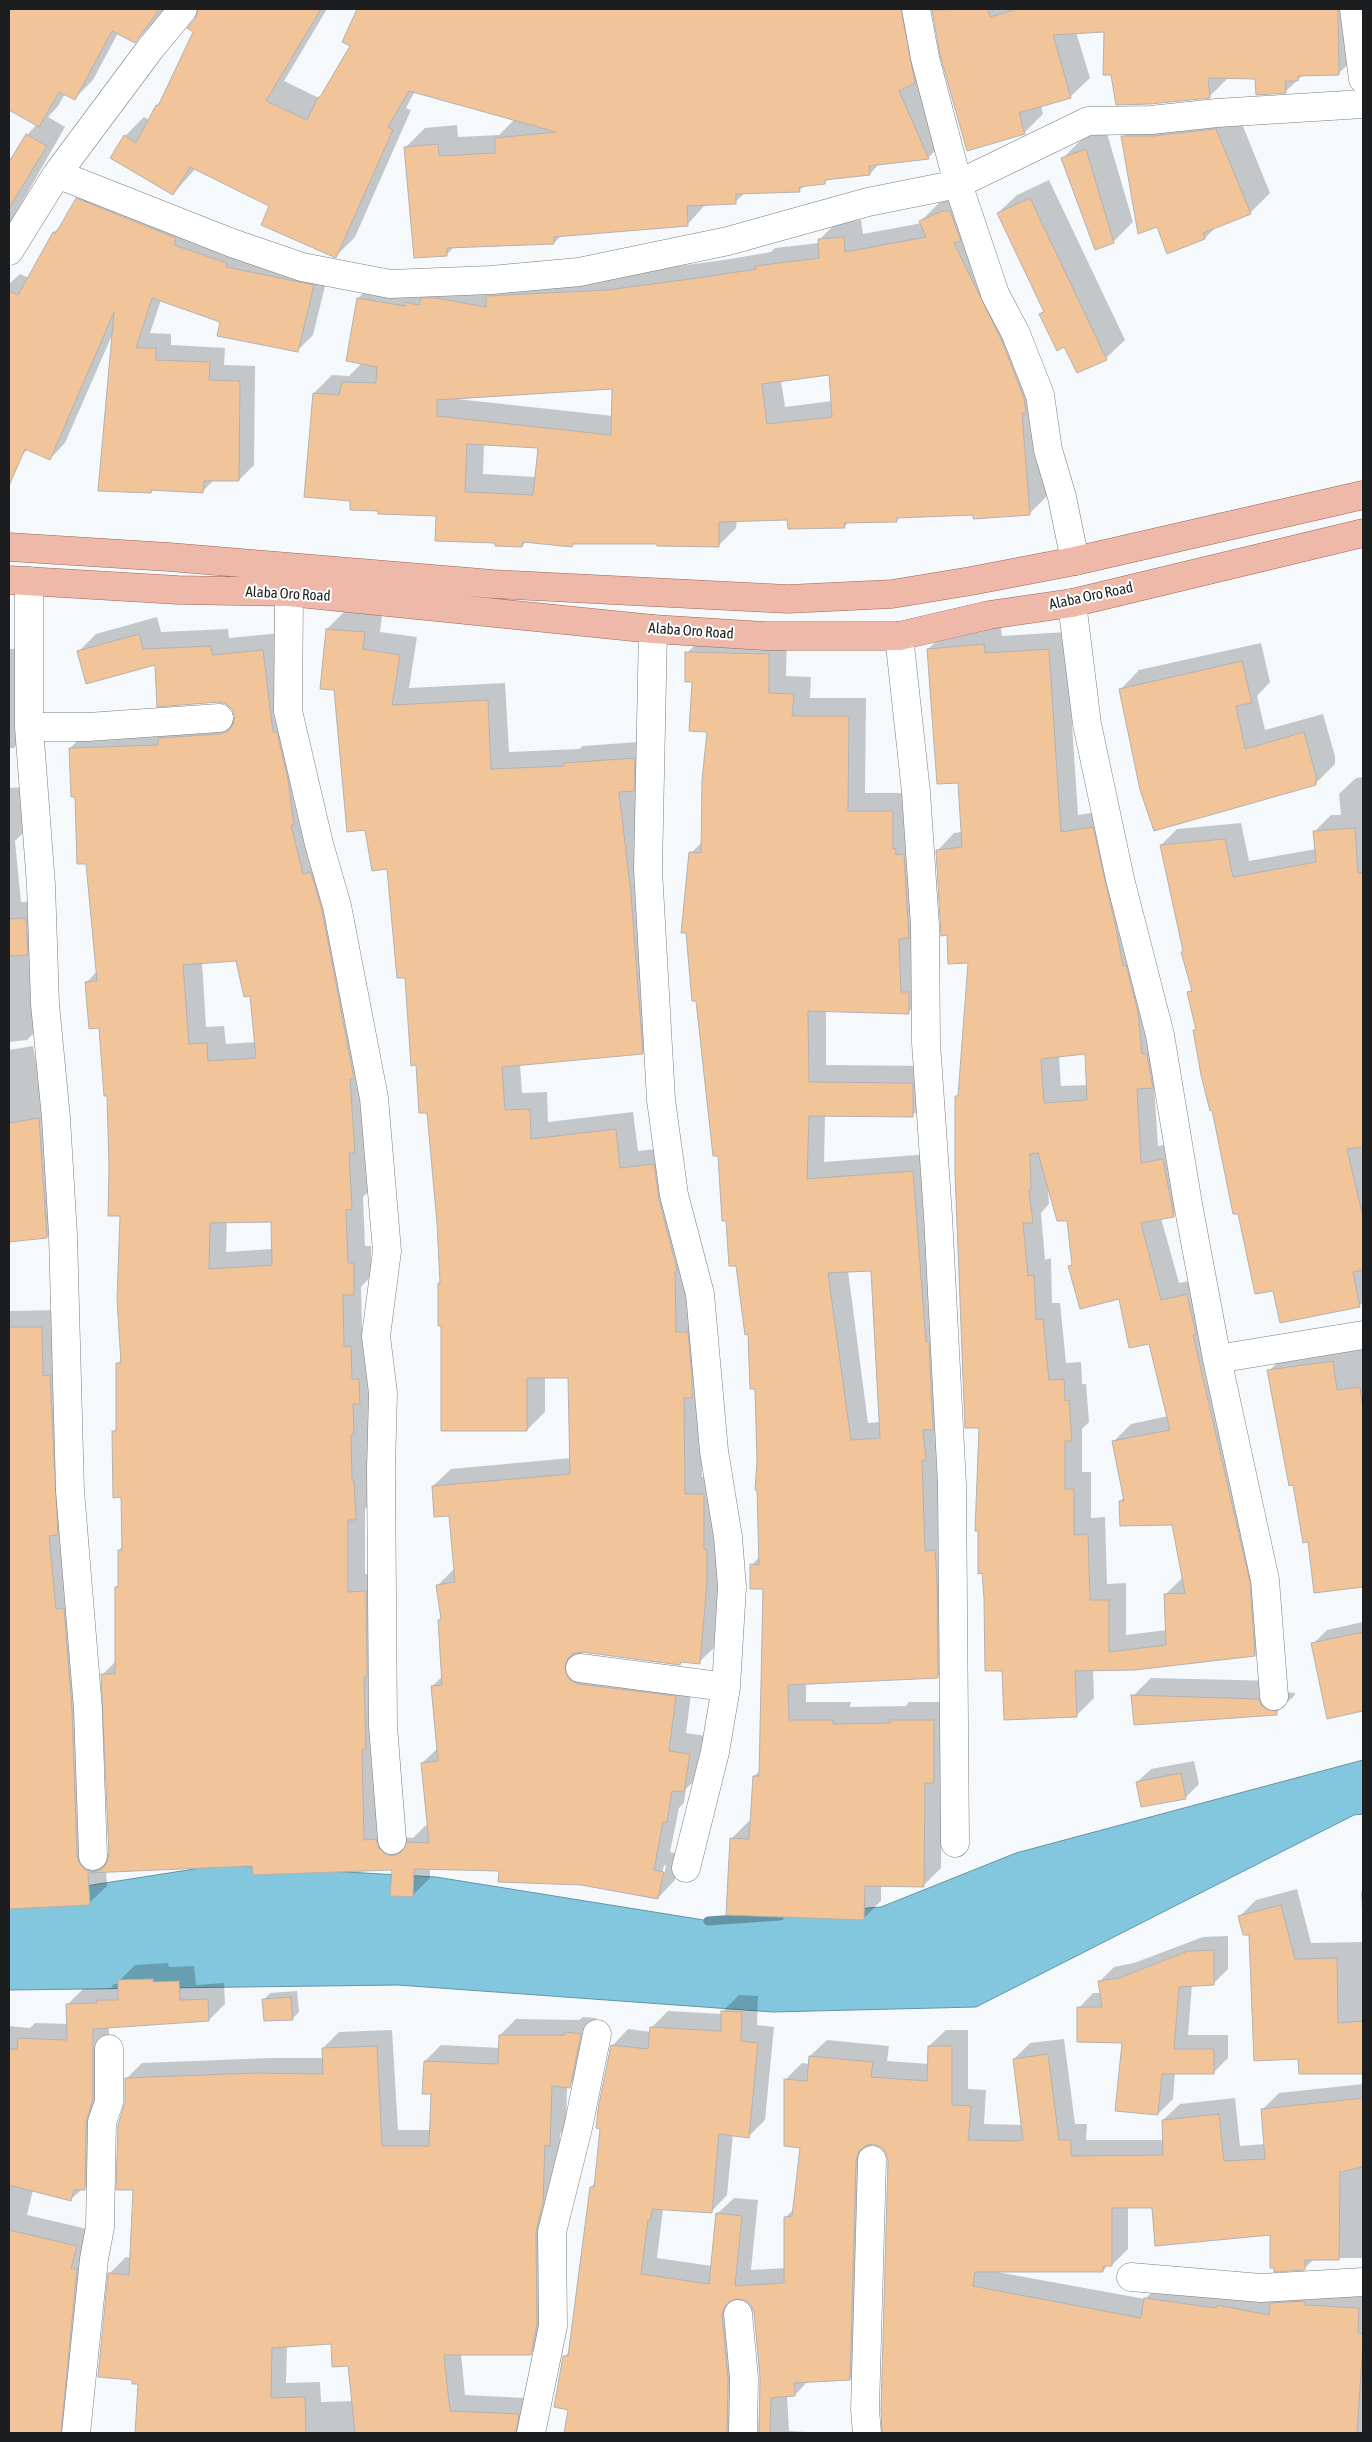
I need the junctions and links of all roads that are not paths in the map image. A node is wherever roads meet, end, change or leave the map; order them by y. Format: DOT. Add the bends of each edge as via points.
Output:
graph roads {
  1 [pos="183,9"];
  2 [pos="916,9"];
  3 [pos="1354,9"];
  4 [pos="1363,79"];
  5 [pos="1363,104"];
  6 [pos="57,174"];
  7 [pos="958,184"];
  8 [pos="9,251"];
  9 [pos="1363,495"];
  10 [pos="1363,533"];
  11 [pos="9,547"];
  12 [pos="1075,561"];
  13 [pos="19,580"];
  14 [pos="289,592"];
  15 [pos="1072,603"];
  16 [pos="653,629"];
  17 [pos="899,636"];
  18 [pos="219,718"];
  19 [pos="29,727"];
  20 [pos="1363,1335"];
  21 [pos="1217,1359"];
  22 [pos="580,1668"];
  23 [pos="726,1687"];
  24 [pos="1274,1696"];
  25 [pos="392,1840"];
  26 [pos="955,1843"];
  27 [pos="93,1856"];
  28 [pos="686,1868"];
  29 [pos="597,2034"];
  30 [pos="110,2049"];
  31 [pos="872,2160"];
  32 [pos="1131,2277"];
  33 [pos="1363,2282"];
  34 [pos="738,2314"];
  35 [pos="76,2433"];
  36 [pos="532,2433"];
  37 [pos="743,2433"];
  38 [pos="867,2433"];
  1 -- 6 [label="street"];
  2 -- 7 [label="street" via="925,58"];
  3 -- 4 [label="street"];
  5 -- 7 [label="street" via="1151,120 1088,121"];
  6 -- 7 [label="street" via="302,267 390,284 578,272 728,241 868,202"];
  6 -- 8 [label="street"];
  7 -- 12 [label="street" via="995,294 1016,334 1040,396 1048,450"];
  9 -- 12 [label="main road, Alaba Oro Road"];
  10 -- 15 [label="main road, Alaba Oro Road"];
  11 -- 12 [label="main road, Alaba Oro Road" via="494,584 788,599 892,594"];
  13 -- 14 [label="main road, Alaba Oro Road" via="178,590"];
  13 -- 19 [label="street"];
  14 -- 16 [label="main road, Alaba Oro Road"];
  14 -- 25 [label="street" via="288,711 337,906 374,1098 387,1251 376,1336 383,1393 383,1726"];
  15 -- 17 [label="main road, Alaba Oro Road" via="989,615"];
  15 -- 21 [label="street" via="1087,724 1120,879 1160,1035"];
  16 -- 17 [label="main road, Alaba Oro Road" via="765,636"];
  16 -- 23 [label="street" via="648,870 661,1100 674,1195 700,1294 714,1451 728,1537 732,1587"];
  17 -- 26 [label="street" via="916,792 922,888 926,1044 952,1485"];
  18 -- 19 [label="street" via="88,727"];
  19 -- 27 [label="street" via="41,885 45,1004 63,1235 70,1491 88,1709"];
  20 -- 21 [label="street"];
  21 -- 24 [label="street" via="1265,1580"];
  22 -- 23 [label="street"];
  23 -- 28 [label="street" via="715,1752"];
  29 -- 36 [label="street" via="552,2232 553,2326"];
  30 -- 35 [label="street" via="109,2102 102,2122 100,2227"];
  31 -- 38 [label="street"];
  32 -- 33 [label="street" via="1261,2288"];
  34 -- 37 [label="street" via="744,2378"];
}
